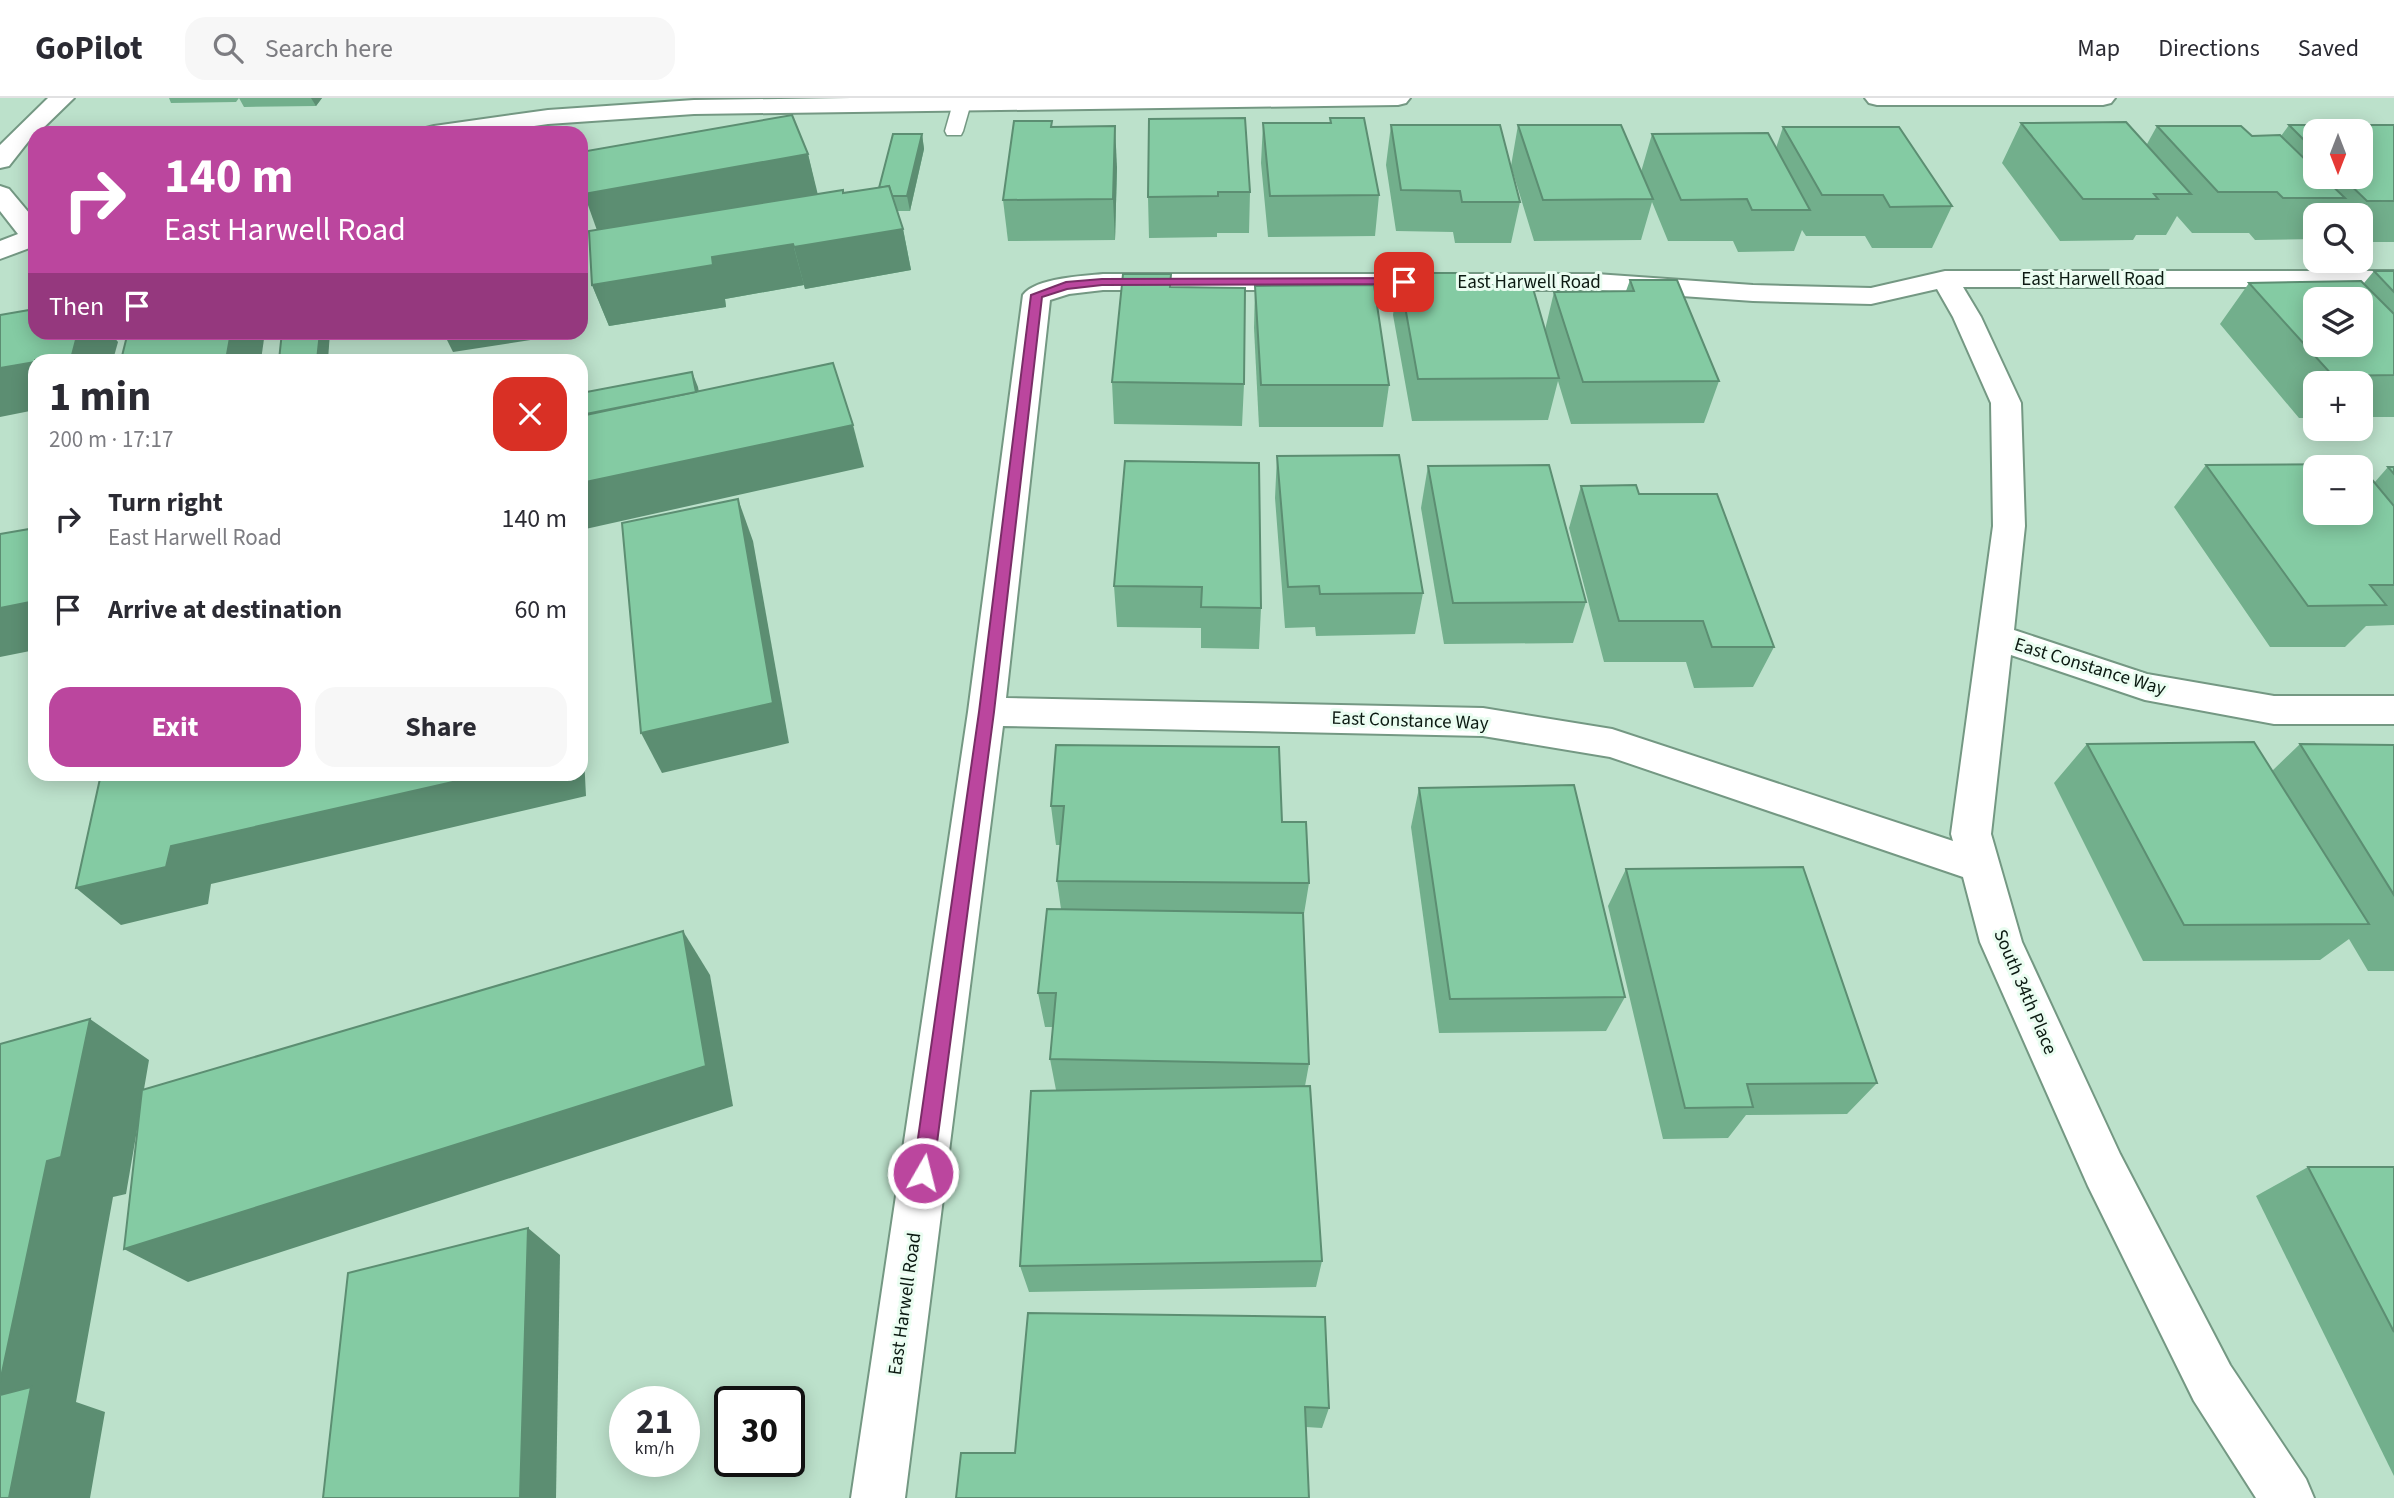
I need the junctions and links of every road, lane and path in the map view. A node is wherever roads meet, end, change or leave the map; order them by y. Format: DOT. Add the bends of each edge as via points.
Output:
graph roads {
  1 [pos="62,98"];
  2 [pos="1398,98"];
  3 [pos="1877,98"];
  4 [pos="1920,98"];
  5 [pos="2103,98"];
  6 [pos="962,103"];
  7 [pos="33,126"];
  8 [pos="484,126"];
  9 [pos="28,130"];
  10 [pos="954,131"];
  11 [pos="0,161"];
  12 [pos="0,194"];
  13 [pos="28,228"];
  14 [pos="28,239"];
  15 [pos="0,251"];
  16 [pos="1945,279"];
  17 [pos="2394,279"];
  18 [pos="1995,638"];
  19 [pos="2394,710"];
  20 [pos="986,712"];
  21 [pos="1981,867"];
  22 [pos="878,1498"];
  23 [pos="2287,1498"];
  1 -- 7 [label="street"];
  2 -- 6 [label="street"];
  3 -- 4 [label="street"];
  4 -- 5 [label="street"];
  6 -- 8 [label="street" via="694,107"];
  6 -- 10 [label="lane"];
  9 -- 11 [label="street"];
  12 -- 13 [label="street"];
  14 -- 15 [label="street"];
  16 -- 17 [label="street, East Harwell Road"];
  16 -- 18 [label="street, South 34th Place" via="2006,402 2009,526"];
  16 -- 20 [label="street, East Harwell Road" via="1871,296 1596,282 1102,282 1037,295"];
  18 -- 19 [label="street, East Constance Way" via="2145,687 2261,708"];
  18 -- 21 [label="street, South 34th Place" via="1971,834"];
  20 -- 21 [label="street, East Constance Way" via="1483,722 1612,743"];
  20 -- 22 [label="street, East Harwell Road"];
  21 -- 23 [label="street, South 34th Place" via="2001,942 2104,1170 2212,1383"];
}
